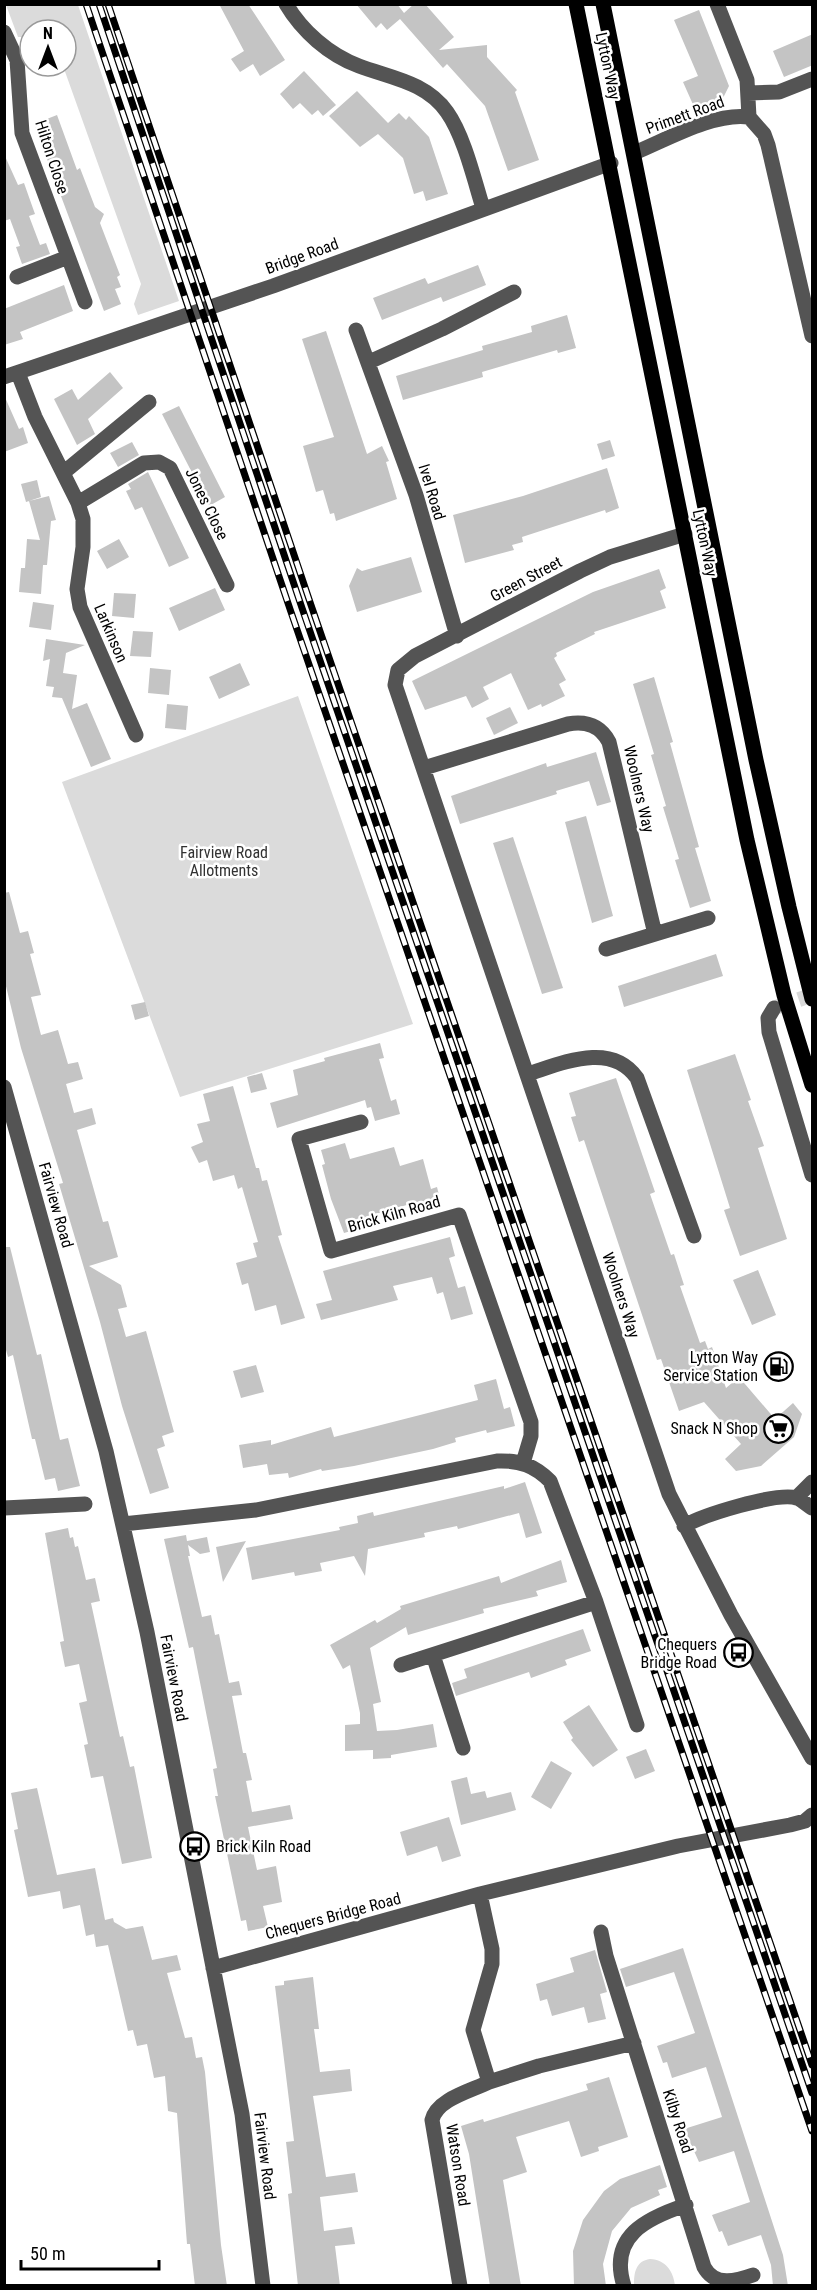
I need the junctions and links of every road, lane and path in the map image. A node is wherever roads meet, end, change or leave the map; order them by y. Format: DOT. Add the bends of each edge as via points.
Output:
graph roads {
  1 [pos="286,4"];
  2 [pos="576,4"];
  3 [pos="603,4"];
  4 [pos="717,4"];
  5 [pos="4,32"];
  6 [pos="813,78"];
  7 [pos="748,93"];
  8 [pos="749,117"];
  9 [pos="634,153"];
  10 [pos="610,163"];
  11 [pos="483,208"];
  12 [pos="68,257"];
  13 [pos="806,275"];
  14 [pos="17,277"];
  15 [pos="514,292"];
  16 [pos="85,302"];
  17 [pos="356,330"];
  18 [pos="813,336"];
  19 [pos="369,362"];
  20 [pos="11,375"];
  21 [pos="149,402"];
  22 [pos="63,473"];
  23 [pos="78,503"];
  24 [pos="685,534"];
  25 [pos="227,585"];
  26 [pos="457,636"];
  27 [pos="395,676"];
  28 [pos="136,735"];
  29 [pos="424,768"];
  30 [pos="708,918"];
  31 [pos="655,934"];
  32 [pos="606,949"];
  33 [pos="813,999"];
  34 [pos="774,1008"];
  35 [pos="528,1074"];
  36 [pos="813,1085"];
  37 [pos="4,1087"];
  38 [pos="361,1122"];
  39 [pos="813,1175"];
  40 [pos="694,1236"];
  41 [pos="524,1463"];
  42 [pos="813,1482"];
  43 [pos="796,1498"];
  44 [pos="85,1504"];
  45 [pos="4,1508"];
  46 [pos="813,1508"];
  47 [pos="123,1524"];
  48 [pos="684,1526"];
  49 [pos="596,1602"];
  50 [pos="434,1655"];
  51 [pos="401,1665"];
  52 [pos="637,1725"];
  53 [pos="463,1748"];
  54 [pos="813,1758"];
  55 [pos="813,1815"];
  56 [pos="480,1894"];
  57 [pos="602,1932"];
  58 [pos="213,1968"];
  59 [pos="634,2043"];
  60 [pos="489,2082"];
  61 [pos="686,2205"];
  62 [pos="753,2275"];
  63 [pos="263,2286"];
  64 [pos="460,2286"];
  65 [pos="624,2286"];
  1 -- 11 [label="street" via="311,36 334,53 357,66 410,82 439,102 456,130"];
  2 -- 10 [label="main road, Lytton Way"];
  3 -- 9 [label="main road, Lytton Way"];
  4 -- 7 [label="street, Primett Road" via="743,66"];
  5 -- 12 [label="street, Hilton Close" via="17,60 22,133"];
  6 -- 7 [label="street" via="779,92"];
  7 -- 8 [label="street, Primett Road"];
  8 -- 9 [label="street, Primett Road" via="719,119"];
  8 -- 13 [label="street, Primett Road" via="768,145"];
  9 -- 33 [label="main road, Lytton Way" via="759,771"];
  10 -- 11 [label="street, Bridge Road"];
  10 -- 24 [label="main road, Lytton Way"];
  11 -- 20 [label="street, Bridge Road" via="273,286"];
  12 -- 14 [label="street"];
  12 -- 16 [label="street, Hilton Close"];
  13 -- 18 [label="street, Primett Road"];
  15 -- 19 [label="street"];
  17 -- 19 [label="street, Ivel Road"];
  19 -- 26 [label="street, Ivel Road" via="416,495"];
  20 -- 22 [label="street, Larkinson"];
  21 -- 22 [label="street"];
  22 -- 23 [label="street, Larkinson"];
  23 -- 25 [label="street, Jones Close" via="144,463 159,462 170,468"];
  23 -- 28 [label="street, Larkinson" via="84,531 77,589 80,607"];
  24 -- 26 [label="street, Green Street" via="610,557"];
  24 -- 36 [label="main road, Lytton Way" via="747,840 784,995"];
  26 -- 27 [label="street, Green Street" via="402,664"];
  27 -- 29 [label="street, Woolners Way"];
  29 -- 31 [label="street, Woolners Way" via="568,724 585,723 601,730 609,742"];
  29 -- 35 [label="street, Woolners Way"];
  30 -- 31 [label="street"];
  31 -- 32 [label="street"];
  34 -- 39 [label="street" via="768,1018 769,1032"];
  35 -- 40 [label="street" via="589,1057 614,1060 631,1069"];
  35 -- 48 [label="street, Woolners Way" via="653,1449"];
  37 -- 47 [label="street, Fairview Road"];
  38 -- 41 [label="street, Brick Kiln Road" via="299,1139 331,1251 459,1215 531,1422"];
  41 -- 47 [label="street" via="497,1461 256,1510"];
  41 -- 49 [label="street" via="538,1469 550,1481"];
  42 -- 43 [label="street"];
  43 -- 46 [label="street"];
  43 -- 48 [label="street" via="734,1507"];
  44 -- 45 [label="street"];
  47 -- 58 [label="street, Fairview Road"];
  48 -- 54 [label="street"];
  49 -- 50 [label="street"];
  49 -- 52 [label="street"];
  50 -- 51 [label="street"];
  50 -- 53 [label="street"];
  55 -- 56 [label="street, Chequers Bridge Road" via="790,1825 678,1846"];
  56 -- 58 [label="street, Chequers Bridge Road"];
  56 -- 60 [label="street" via="492,1964 473,2030"];
  57 -- 59 [label="street, Kilby Road"];
  58 -- 63 [label="street, Fairview Road" via="242,2114"];
  59 -- 60 [label="street, Watson Road"];
  59 -- 61 [label="street, Kilby Road"];
  60 -- 64 [label="street, Watson Road" via="444,2103 432,2120"];
  61 -- 62 [label="street, Kilby Road" via="708,2273 728,2282"];
  61 -- 65 [label="street" via="645,2221 631,2235 620,2268"];
}
